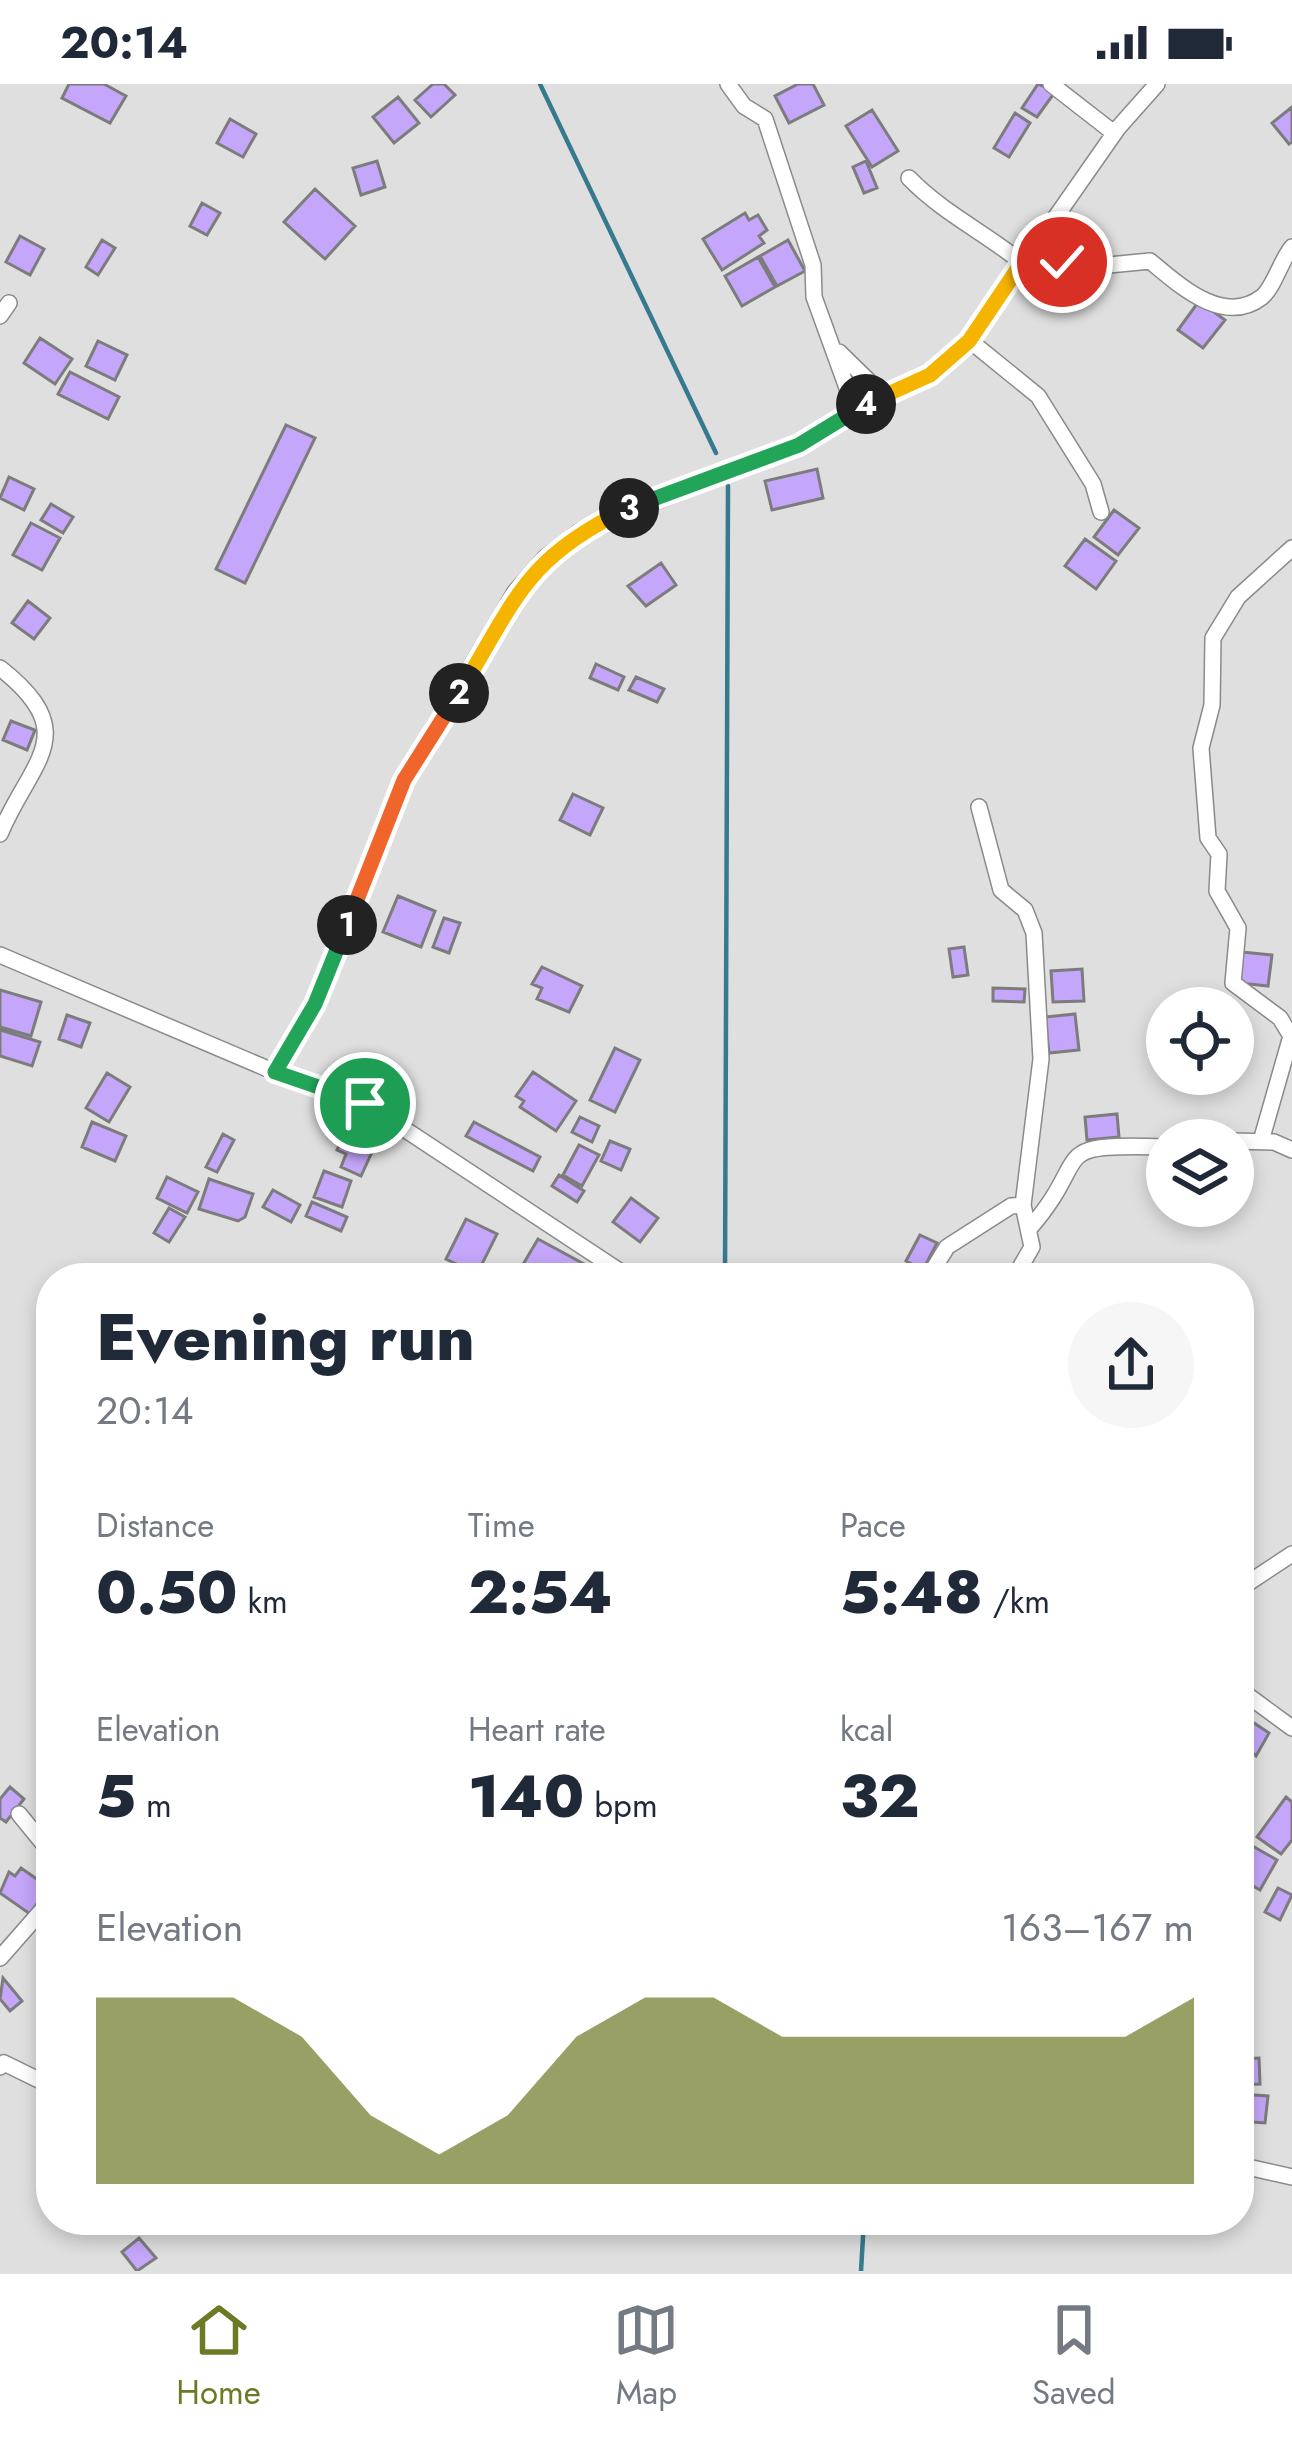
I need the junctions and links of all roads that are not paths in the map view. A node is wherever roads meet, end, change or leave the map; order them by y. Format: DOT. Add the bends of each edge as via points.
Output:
graph roads {
  1 [pos="728,84"];
  2 [pos="1051,84"];
  3 [pos="1157,84"];
  4 [pos="1114,133"];
  5 [pos="909,178"];
  6 [pos="1292,247"];
  7 [pos="1026,255"];
  8 [pos="969,340"];
  9 [pos="833,346"];
  10 [pos="884,396"];
  11 [pos="855,410"];
  12 [pos="1101,512"];
  13 [pos="1292,548"];
  14 [pos="0,668"];
  15 [pos="979,807"];
  16 [pos="0,834"];
  17 [pos="0,956"];
  18 [pos="275,1072"];
  19 [pos="1254,1142"];
  20 [pos="1261,1142"];
  21 [pos="1146,1147"];
  22 [pos="1292,1150"];
  23 [pos="1022,1205"];
  24 [pos="1029,1229"];
  25 [pos="607,1263"];
  26 [pos="937,1263"];
  27 [pos="1023,1263"];
  28 [pos="1292,1554"];
  29 [pos="1254,1579"];
  30 [pos="1254,1700"];
  31 [pos="1292,1728"];
  32 [pos="19,1814"];
  33 [pos="36,1835"];
  34 [pos="36,1917"];
  35 [pos="0,1958"];
  36 [pos="1,2063"];
  37 [pos="36,2079"];
  38 [pos="1254,2168"];
  39 [pos="1292,2177"];
  1 -- 9 [label="street" via="765,119"];
  2 -- 4 [label="street"];
  3 -- 4 [label="street"];
  4 -- 7 [label="street"];
  5 -- 7 [label="street" via="938,208"];
  6 -- 7 [label="street" via="1264,296 1237,308 1191,295 1150,261 1078,268"];
  7 -- 8 [label="street"];
  8 -- 10 [label="street" via="930,375"];
  8 -- 12 [label="street" via="1038,396 1093,484"];
  9 -- 10 [label="street"];
  9 -- 11 [label="street"];
  10 -- 11 [label="street"];
  11 -- 18 [label="street" via="799,445 579,532 515,592 404,780 315,1004"];
  13 -- 20 [label="street" via="1217,624 1201,748 1208,838 1219,854 1217,891 1238,928 1233,983 1291,1036"];
  14 -- 16 [label="street" via="47,723 49,744"];
  15 -- 23 [label="street" via="1001,890 1025,910 1034,933 1041,1059"];
  17 -- 18 [label="street"];
  18 -- 25 [label="street" via="365,1103"];
  19 -- 20 [label="street"];
  20 -- 22 [label="street"];
  21 -- 24 [label="street" via="1088,1148 1070,1160"];
  23 -- 24 [label="street"];
  23 -- 26 [label="street" via="947,1247"];
  24 -- 27 [label="street" via="1032,1247"];
  28 -- 29 [label="street"];
  30 -- 31 [label="street"];
  32 -- 33 [label="street"];
  34 -- 35 [label="street"];
  36 -- 37 [label="street"];
  38 -- 39 [label="street"];
}
